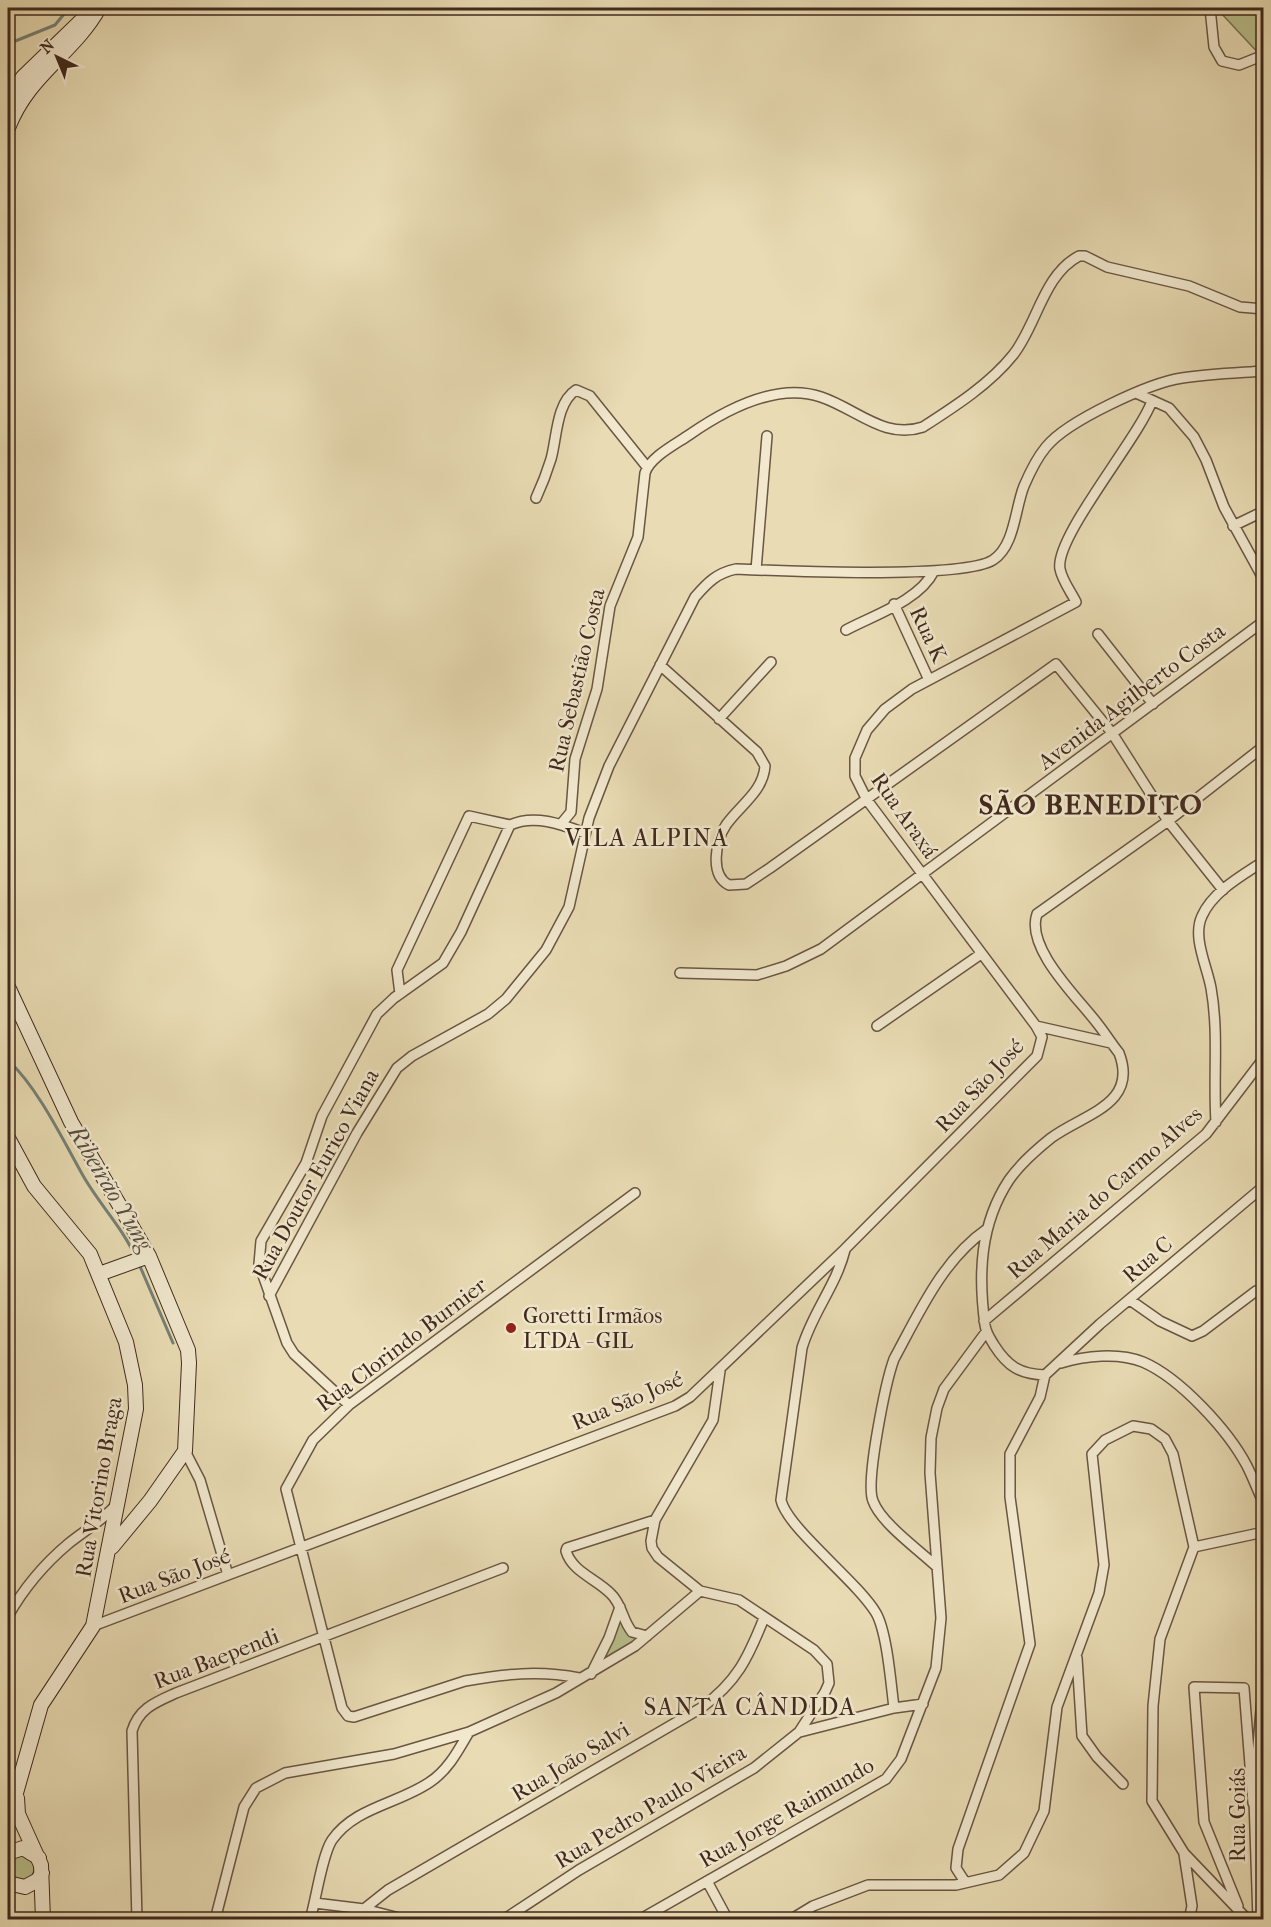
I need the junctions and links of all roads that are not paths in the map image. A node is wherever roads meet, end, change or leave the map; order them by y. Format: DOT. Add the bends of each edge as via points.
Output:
graph roads {
  1 [pos="90,8"];
  2 [pos="99,8"];
  3 [pos="1210,8"];
  4 [pos="1263,55"];
  5 [pos="8,100"];
  6 [pos="8,128"];
  7 [pos="1263,309"];
  8 [pos="1263,371"];
  9 [pos="1136,393"];
  10 [pos="1152,402"];
  11 [pos="767,436"];
  12 [pos="646,466"];
  13 [pos="536,498"];
  14 [pos="1263,512"];
  15 [pos="1233,526"];
  16 [pos="756,570"];
  17 [pos="934,571"];
  18 [pos="1263,580"];
  19 [pos="894,604"];
  20 [pos="1263,621"];
  21 [pos="846,630"];
  22 [pos="1098,634"];
  23 [pos="771,662"];
  24 [pos="660,665"];
  25 [pos="929,680"];
  26 [pos="1153,704"];
  27 [pos="719,719"];
  28 [pos="1112,734"];
  29 [pos="1263,746"];
  30 [pos="867,800"];
  31 [pos="571,812"];
  32 [pos="589,818"];
  33 [pos="1168,821"];
  34 [pos="561,824"];
  35 [pos="510,825"];
  36 [pos="585,833"];
  37 [pos="1263,861"];
  38 [pos="923,875"];
  39 [pos="1223,890"];
  40 [pos="981,954"];
  41 [pos="680,973"];
  42 [pos="8,987"];
  43 [pos="400,994"];
  44 [pos="877,1026"];
  45 [pos="1036,1026"];
  46 [pos="1111,1043"];
  47 [pos="1263,1058"];
  48 [pos="1216,1122"];
  49 [pos="8,1138"];
  50 [pos="1263,1186"];
  51 [pos="635,1193"];
  52 [pos="987,1229"];
  53 [pos="845,1249"];
  54 [pos="141,1259"];
  55 [pos="99,1274"];
  56 [pos="1256,1291"];
  57 [pos="268,1296"];
  58 [pos="1130,1300"];
  59 [pos="984,1321"];
  60 [pos="986,1332"];
  61 [pos="1059,1364"];
  62 [pos="720,1371"];
  63 [pos="1046,1375"];
  64 [pos="349,1406"];
  65 [pos="185,1451"];
  66 [pos="175,1469"];
  67 [pos="195,1470"];
  68 [pos="1263,1504"];
  69 [pos="119,1506"];
  70 [pos="101,1520"];
  71 [pos="655,1520"];
  72 [pos="133,1521"];
  73 [pos="1263,1532"];
  74 [pos="113,1534"];
  75 [pos="1194,1547"];
  76 [pos="300,1548"];
  77 [pos="110,1549"];
  78 [pos="503,1568"];
  79 [pos="937,1568"];
  80 [pos="228,1575"];
  81 [pos="700,1591"];
  82 [pos="620,1607"];
  83 [pos="8,1616"];
  84 [pos="764,1618"];
  85 [pos="93,1626"];
  86 [pos="647,1636"];
  87 [pos="322,1638"];
  88 [pos="1077,1656"];
  89 [pos="591,1674"];
  90 [pos="1263,1674"];
  91 [pos="579,1678"];
  92 [pos="923,1704"];
  93 [pos="894,1708"];
  94 [pos="469,1732"];
  95 [pos="799,1732"];
  96 [pos="1123,1784"];
  97 [pos="16,1790"];
  98 [pos="1253,1803"];
  99 [pos="8,1821"];
  100 [pos="8,1853"];
  101 [pos="1184,1853"];
  102 [pos="39,1858"];
  103 [pos="42,1873"];
  104 [pos="707,1881"];
  105 [pos="965,1882"];
  106 [pos="8,1883"];
  107 [pos="315,1903"];
  108 [pos="364,1909"];
  109 [pos="1240,1911"];
  110 [pos="43,1920"];
  111 [pos="137,1920"];
  112 [pos="215,1920"];
  113 [pos="310,1920"];
  114 [pos="406,1920"];
  115 [pos="503,1920"];
  116 [pos="639,1920"];
  117 [pos="729,1920"];
  118 [pos="790,1920"];
  119 [pos="1189,1920"];
  120 [pos="1248,1920"];
  121 [pos="1258,1920"];
  1 -- 5 [label="main road" via="23,77"];
  2 -- 6 [label="main road" via="78,37 23,96"];
  3 -- 4 [label="street" via="1214,47 1222,61 1239,64"];
  7 -- 12 [label="street" via="1240,307 1189,286 1107,267 1079,256 1050,287 1012,357 923,427 892,431 820,397 796,393 763,398 720,416"];
  8 -- 9 [label="street, Rua Doutor Eurico Viana" via="1180,378"];
  9 -- 10 [label="street"];
  9 -- 17 [label="street, Rua Doutor Eurico Viana" via="1073,426 1047,445 1031,468 1008,538 996,558 953,571"];
  10 -- 15 [label="street" via="1169,408 1194,437"];
  10 -- 25 [label="street, Rua Araxá" via="1140,428 1063,547 1060,568 1076,602"];
  11 -- 16 [label="street"];
  12 -- 13 [label="street" via="590,396 576,390 568,398 559,420 552,457"];
  12 -- 31 [label="street, Rua Sebastião Costa" via="638,537 610,606 597,689 574,759"];
  14 -- 15 [label="street"];
  15 -- 18 [label="street"];
  16 -- 17 [label="street, Rua Doutor Eurico Viana"];
  16 -- 24 [label="street, Rua Doutor Eurico Viana" via="720,572 708,582 695,597"];
  17 -- 19 [label="street" via="923,586"];
  19 -- 21 [label="street"];
  19 -- 25 [label="street, Rua K"];
  20 -- 26 [label="street, Avenida Agilberto Costa"];
  22 -- 26 [label="street"];
  23 -- 27 [label="street"];
  24 -- 27 [label="street"];
  24 -- 32 [label="street, Rua Doutor Eurico Viana" via="609,766"];
  25 -- 30 [label="street, Rua Araxá" via="897,699 867,730 853,767"];
  26 -- 28 [label="street, Avenida Agilberto Costa"];
  27 -- 30 [label="street" via="757,752 765,766 757,789 722,835 717,868 723,882 732,886 746,884"];
  28 -- 30 [label="street" via="1056,664"];
  28 -- 33 [label="street"];
  28 -- 38 [label="street, Avenida Agilberto Costa"];
  29 -- 33 [label="street"];
  30 -- 38 [label="street, Rua Araxá"];
  31 -- 32 [label="street"];
  31 -- 34 [label="street"];
  32 -- 36 [label="street, Rua Doutor Eurico Viana"];
  33 -- 39 [label="street"];
  33 -- 46 [label="street" via="1042,908 1034,923 1040,946 1052,967"];
  34 -- 35 [label="street" via="522,819"];
  34 -- 36 [label="street"];
  35 -- 43 [label="street" via="443,963"];
  35 -- 43 [label="street" via="469,816 397,970"];
  36 -- 57 [label="street, Rua Doutor Eurico Viana" via="569,907 546,950 519,985 488,1014 397,1068"];
  37 -- 39 [label="street"];
  38 -- 40 [label="street, Rua Araxá"];
  38 -- 41 [label="street, Avenida Agilberto Costa" via="821,949 786,966 757,975"];
  39 -- 48 [label="street" via="1205,909 1199,928 1215,1020"];
  40 -- 44 [label="street"];
  40 -- 45 [label="street, Rua Araxá"];
  42 -- 54 [label="main road"];
  43 -- 57 [label="street" via="377,1014 357,1047 322,1116 306,1163 261,1241 259,1264"];
  45 -- 46 [label="street"];
  45 -- 53 [label="street, Rua São José" via="1042,1037 1037,1056"];
  46 -- 52 [label="street" via="1123,1064 1123,1083 1117,1094 1107,1105 1052,1137 1024,1161 997,1201"];
  47 -- 48 [label="street, Rua Maria do Carmo Alves"];
  48 -- 59 [label="street, Rua Maria do Carmo Alves"];
  49 -- 55 [label="main road, Rua Vitorino Braga" via="34,1186 80,1241"];
  50 -- 58 [label="street, Rua C"];
  51 -- 64 [label="street, Rua Clorindo Burnier"];
  52 -- 59 [label="street" via="980,1274"];
  52 -- 79 [label="street" via="960,1250 947,1268 894,1359 875,1454 871,1492 874,1504"];
  53 -- 62 [label="street, Rua São José"];
  53 -- 93 [label="street" via="839,1272 807,1330 802,1347 782,1500 789,1517 878,1616"];
  54 -- 55 [label="main road"];
  54 -- 65 [label="main road" via="188,1350"];
  55 -- 69 [label="main road, Rua Vitorino Braga" via="126,1342 135,1385 136,1408"];
  56 -- 58 [label="street" via="1192,1336 1160,1321"];
  57 -- 64 [label="street, Rua Doutor Eurico Viana" via="294,1354"];
  58 -- 61 [label="street, Rua C"];
  59 -- 60 [label="street"];
  60 -- 63 [label="street" via="1014,1370"];
  60 -- 79 [label="street, Rua Jorge Raimundo" via="944,1389 937,1408 930,1473"];
  61 -- 63 [label="street"];
  61 -- 68 [label="street" via="1112,1356 1142,1362 1165,1376 1195,1400 1226,1435 1246,1464"];
  62 -- 71 [label="street, Rua Pedro Paulo Vieira" via="713,1419"];
  62 -- 76 [label="street, Rua São José" via="675,1406"];
  63 -- 105 [label="street" via="1040,1397 1010,1454 1010,1497 1030,1644 958,1849 956,1868"];
  64 -- 76 [label="street, Rua Clorindo Burnier" via="313,1440 286,1489"];
  65 -- 66 [label="main road"];
  65 -- 67 [label="street"];
  66 -- 67 [label="street"];
  66 -- 72 [label="main road"];
  67 -- 80 [label="street"];
  69 -- 70 [label="street"];
  69 -- 72 [label="main road"];
  69 -- 74 [label="main road, Rua Vitorino Braga"];
  70 -- 74 [label="main road" via="110,1525"];
  70 -- 83 [label="street" via="67,1545 30,1581"];
  71 -- 81 [label="street, Rua Pedro Paulo Vieira" via="652,1548"];
  71 -- 82 [label="street" via="567,1548 576,1568 610,1592"];
  72 -- 77 [label="main road"];
  73 -- 75 [label="street"];
  74 -- 77 [label="main road, Rua Vitorino Braga"];
  75 -- 88 [label="street" via="1173,1454 1165,1439 1151,1429 1133,1426 1105,1440 1092,1454 1104,1564 1099,1593"];
  75 -- 101 [label="street" via="1160,1639 1153,1706 1152,1801"];
  76 -- 80 [label="street, Rua São José"];
  76 -- 87 [label="street, Rua Clorindo Burnier"];
  77 -- 85 [label="main road, Rua Vitorino Braga"];
  78 -- 87 [label="street, Rua Baependi"];
  79 -- 92 [label="street, Rua Jorge Raimundo" via="942,1618 936,1668"];
  80 -- 85 [label="street, Rua São José"];
  81 -- 84 [label="street, Rua Pedro Paulo Vieira" via="740,1600"];
  81 -- 86 [label="street"];
  82 -- 86 [label="street" via="632,1632"];
  82 -- 89 [label="street"];
  84 -- 95 [label="street, Rua Pedro Paulo Vieira" via="814,1650 827,1664 829,1683"];
  84 -- 108 [label="street, Rua João Salvi" via="750,1654 720,1695 388,1890"];
  85 -- 97 [label="main road, Rua Vitorino Braga" via="41,1705"];
  86 -- 89 [label="street"];
  87 -- 91 [label="street, Rua Clorindo Burnier" via="342,1708 354,1717 481,1678 531,1672"];
  87 -- 111 [label="street, Rua Baependi" via="176,1693 140,1714 132,1731"];
  88 -- 96 [label="street" via="1082,1736"];
  88 -- 105 [label="street" via="1057,1707 1044,1811 1037,1830 1024,1852 999,1875"];
  89 -- 91 [label="street"];
  90 -- 98 [label="street, Rua Goiás"];
  91 -- 94 [label="street" via="563,1690"];
  92 -- 93 [label="street"];
  92 -- 104 [label="street, Rua Jorge Raimundo" via="901,1759 886,1779"];
  93 -- 95 [label="street"];
  94 -- 107 [label="street" via="456,1756 429,1783 352,1819 340,1830 330,1843"];
  94 -- 112 [label="street" via="394,1754 285,1773 256,1788 244,1807"];
  95 -- 115 [label="street, Rua Pedro Paulo Vieira" via="754,1768 579,1870"];
  97 -- 99 [label="main road, Rua Vitorino Braga"];
  97 -- 102 [label="main road" via="18,1814"];
  98 -- 109 [label="street" via="1244,1688 1194,1687 1204,1822"];
  98 -- 121 [label="street, Rua Goiás"];
  100 -- 102 [label="main road" via="23,1848"];
  101 -- 109 [label="street"];
  101 -- 119 [label="street" via="1192,1906"];
  102 -- 103 [label="main road"];
  103 -- 106 [label="main road" via="25,1887"];
  103 -- 110 [label="main road"];
  104 -- 116 [label="street, Rua Jorge Raimundo"];
  104 -- 117 [label="street"];
  105 -- 118 [label="street" via="868,1885 813,1906"];
  107 -- 108 [label="street"];
  107 -- 113 [label="street"];
  108 -- 114 [label="street"];
  109 -- 120 [label="street"];
}
